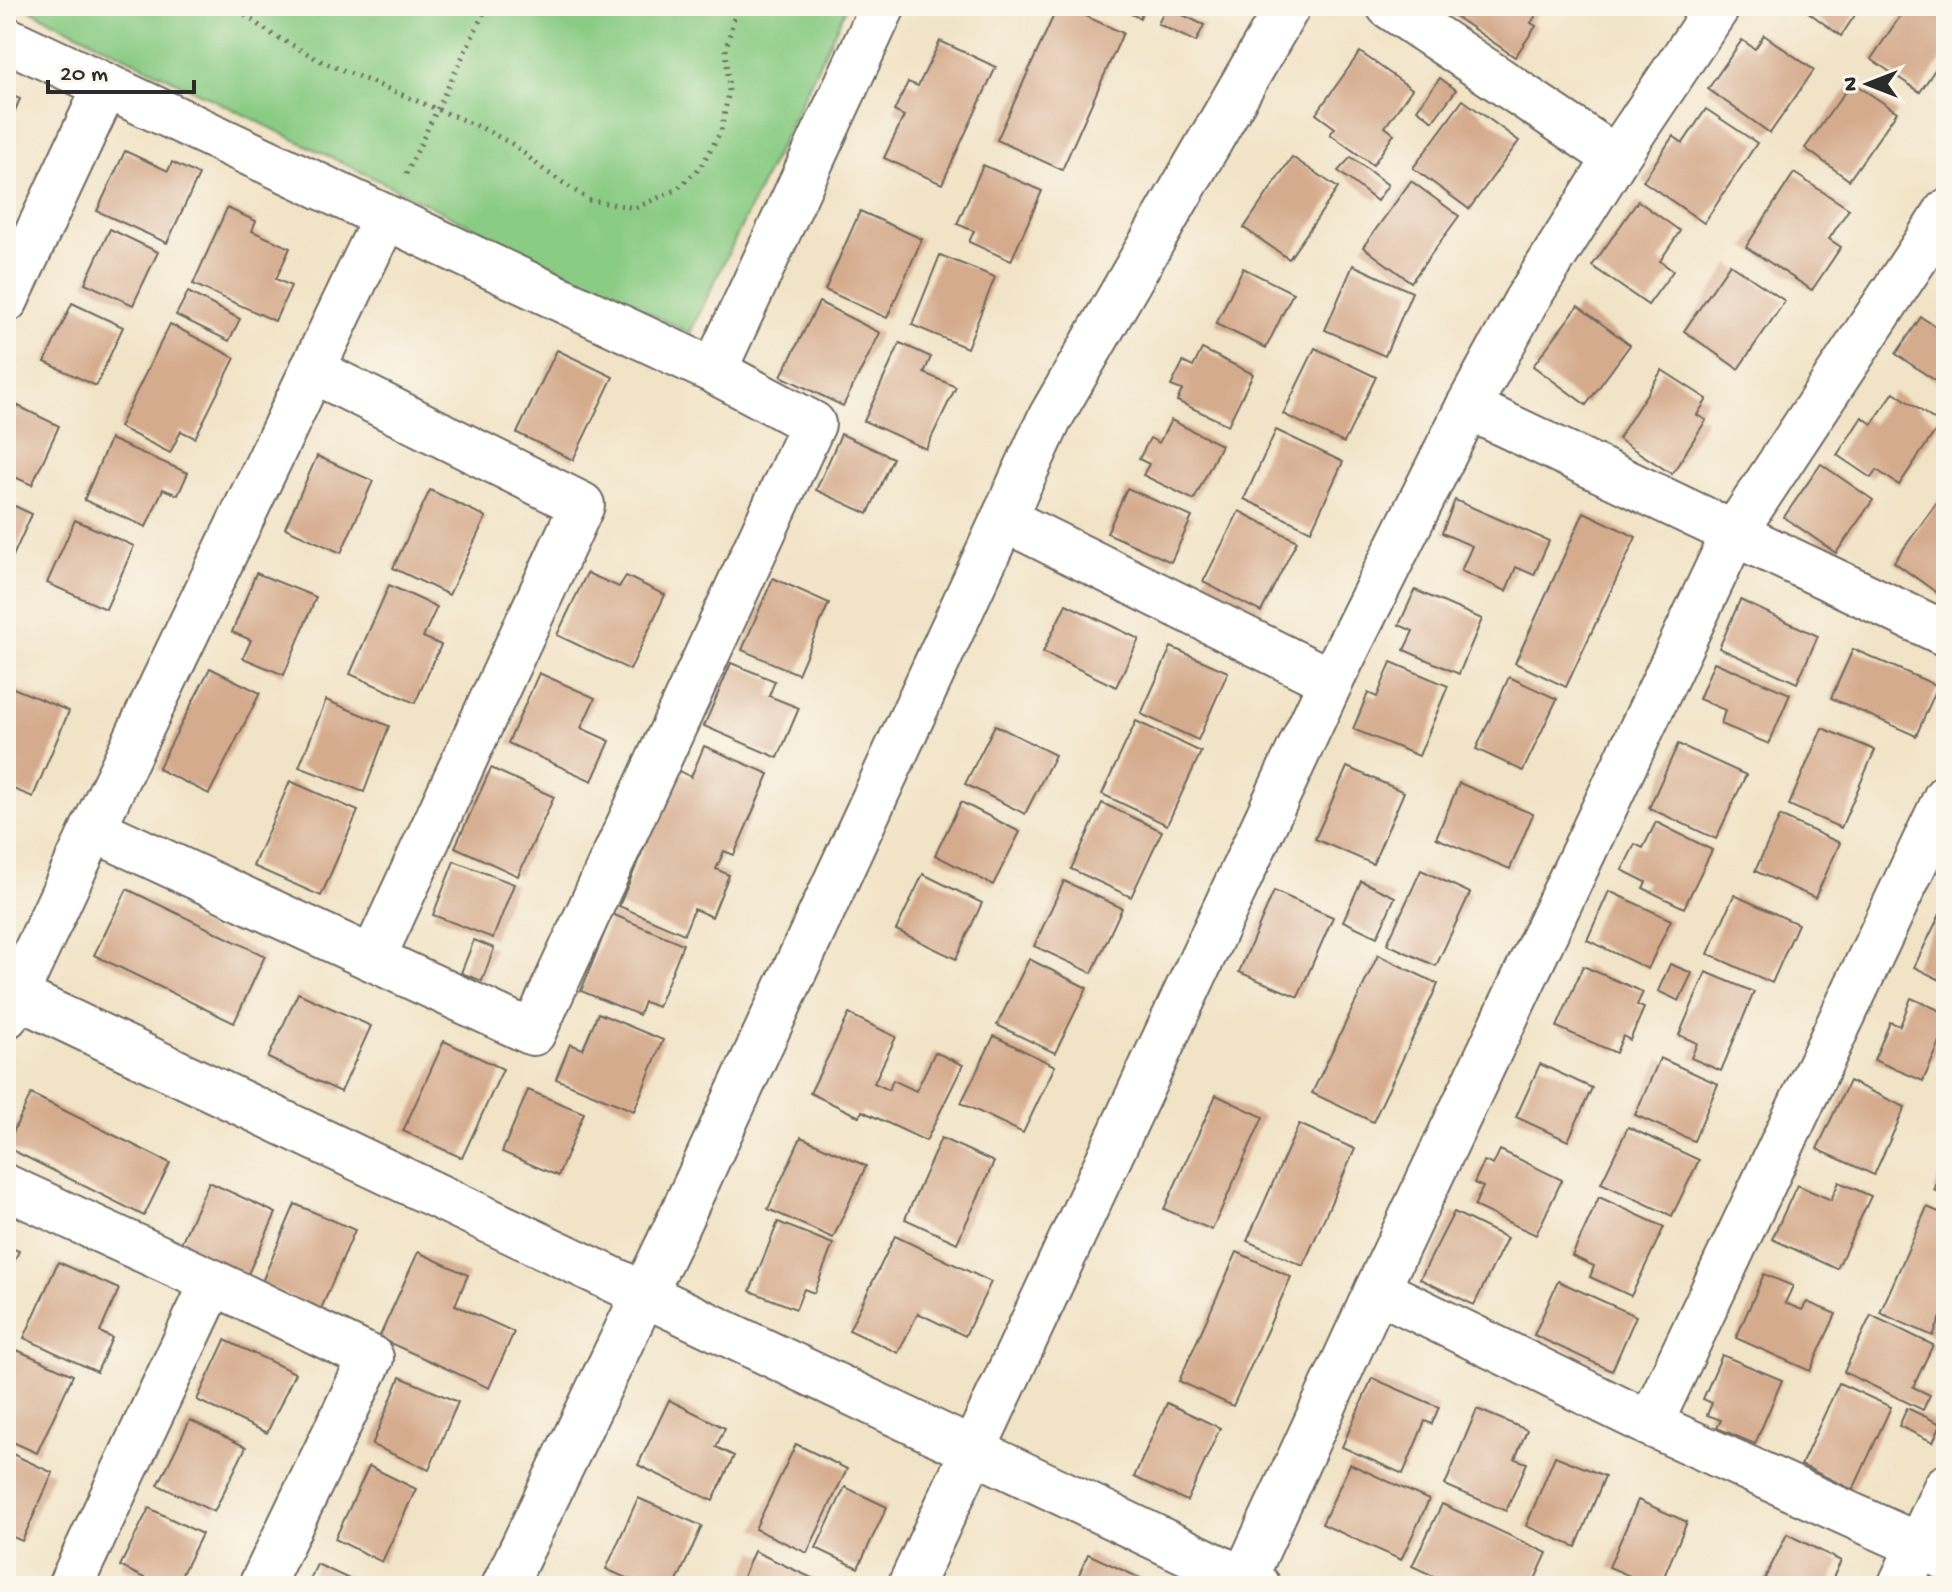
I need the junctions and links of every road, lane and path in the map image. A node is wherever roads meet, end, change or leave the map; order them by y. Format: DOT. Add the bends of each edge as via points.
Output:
graph roads {
  1 [pos="232,6"];
  2 [pos="487,6"];
  3 [pos="737,6"];
  4 [pos="883,6"];
  5 [pos="1288,6"];
  6 [pos="1389,6"];
  7 [pos="1718,6"];
  8 [pos="6,39"];
  9 [pos="106,86"];
  10 [pos="437,110"];
  11 [pos="1616,158"];
  12 [pos="1946,212"];
  13 [pos="385,218"];
  14 [pos="6,300"];
  15 [pos="312,370"];
  16 [pos="714,371"];
  17 [pos="1468,407"];
  18 [pos="1004,519"];
  19 [pos="1734,533"];
  20 [pos="1946,634"];
  21 [pos="1331,681"];
  22 [pos="1946,797"];
  23 [pos="93,829"];
  24 [pos="373,958"];
  25 [pos="9,1001"];
  26 [pos="6,1187"];
  27 [pos="213,1282"];
  28 [pos="1377,1290"];
  29 [pos="643,1295"];
  30 [pos="1650,1424"];
  31 [pos="973,1451"];
  32 [pos="1946,1487"];
  33 [pos="1932,1552"];
  34 [pos="1248,1584"];
  35 [pos="70,1586"];
  36 [pos="261,1586"];
  37 [pos="504,1586"];
  38 [pos="910,1586"];
  39 [pos="1900,1586"];
  1 -- 10 [label="path" via="321,61"];
  2 -- 10 [label="path"];
  3 -- 10 [label="path" via="726,49 729,91 721,131 701,167 676,190 635,208 589,200 514,145"];
  4 -- 16 [label="street"];
  5 -- 18 [label="street" via="1050,418"];
  6 -- 11 [label="street"];
  7 -- 11 [label="street"];
  8 -- 9 [label="street"];
  9 -- 13 [label="street"];
  9 -- 14 [label="street"];
  10 -- 13 [label="path"];
  11 -- 17 [label="street" via="1526,301"];
  12 -- 19 [label="street"];
  13 -- 15 [label="street"];
  13 -- 16 [label="street"];
  15 -- 23 [label="street"];
  15 -- 24 [label="street" via="582,505"];
  16 -- 24 [label="street" via="813,424 533,1033"];
  17 -- 19 [label="street"];
  17 -- 21 [label="street"];
  18 -- 21 [label="street"];
  18 -- 29 [label="street"];
  19 -- 20 [label="street"];
  19 -- 28 [label="street"];
  21 -- 31 [label="street"];
  22 -- 30 [label="street"];
  23 -- 24 [label="street"];
  23 -- 25 [label="street"];
  25 -- 29 [label="street"];
  26 -- 27 [label="street"];
  27 -- 35 [label="street"];
  27 -- 36 [label="street" via="371,1358"];
  28 -- 30 [label="street"];
  28 -- 34 [label="street"];
  29 -- 31 [label="street"];
  29 -- 37 [label="street"];
  30 -- 33 [label="street"];
  31 -- 34 [label="street"];
  31 -- 38 [label="street"];
  32 -- 33 [label="street"];
  33 -- 39 [label="street"];
}
